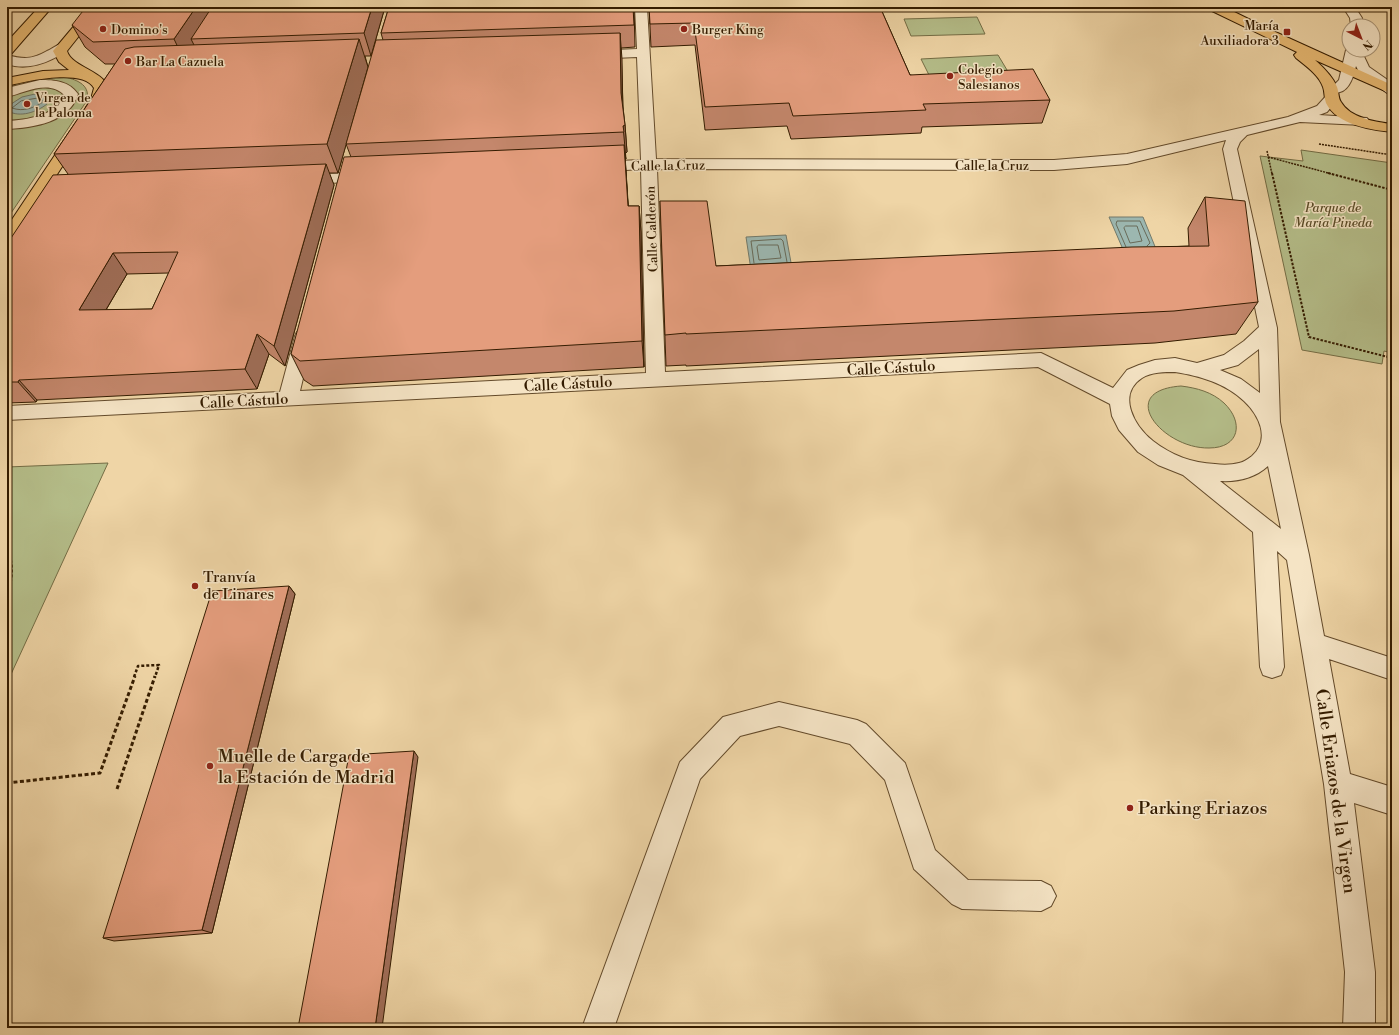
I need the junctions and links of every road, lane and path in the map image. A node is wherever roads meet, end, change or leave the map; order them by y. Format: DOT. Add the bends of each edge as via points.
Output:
graph roads {
  1 [pos="46,7"];
  2 [pos="96,7"];
  3 [pos="641,7"];
  4 [pos="1214,7"];
  5 [pos="1349,7"];
  6 [pos="1356,18"];
  7 [pos="1266,33"];
  8 [pos="61,48"];
  9 [pos="7,50"];
  10 [pos="643,53"];
  11 [pos="580,55"];
  12 [pos="1341,55"];
  13 [pos="1316,56"];
  14 [pos="1351,58"];
  15 [pos="1358,58"];
  16 [pos="7,59"];
  17 [pos="1348,70"];
  18 [pos="7,82"];
  19 [pos="103,86"];
  20 [pos="1392,90"];
  21 [pos="7,93"];
  22 [pos="1333,94"];
  23 [pos="55,113"];
  24 [pos="72,117"];
  25 [pos="1293,120"];
  26 [pos="1362,121"];
  27 [pos="9,127"];
  28 [pos="1392,128"];
  29 [pos="1242,132"];
  30 [pos="1316,144"];
  31 [pos="1267,150"];
  32 [pos="1392,155"];
  33 [pos="1268,157"];
  34 [pos="649,164"];
  35 [pos="579,167"];
  36 [pos="384,176"];
  37 [pos="290,180"];
  38 [pos="55,189"];
  39 [pos="40,190"];
  40 [pos="1392,190"];
  41 [pos="7,239"];
  42 [pos="308,323"];
  43 [pos="1268,328"];
  44 [pos="1392,358"];
  45 [pos="1199,369"];
  46 [pos="656,380"];
  47 [pos="288,399"];
  48 [pos="1119,400"];
  49 [pos="7,413"];
  50 [pos="1272,430"];
  51 [pos="1188,468"];
  52 [pos="1264,528"];
  53 [pos="7,545"];
  54 [pos="1298,555"];
  55 [pos="7,596"];
  56 [pos="1313,643"];
  57 [pos="1272,667"];
  58 [pos="1392,669"];
  59 [pos="7,783"];
  60 [pos="1338,784"];
  61 [pos="117,789"];
  62 [pos="1392,801"];
  63 [pos="1041,896"];
  64 [pos="598,1028"];
  65 [pos="1359,1028"];
  1 -- 9 [label="main road"];
  2 -- 8 [label="main road"];
  3 -- 10 [label="street, Calle Calderón"];
  4 -- 7 [label="main road"];
  5 -- 6 [label="street"];
  7 -- 13 [label="main road"];
  7 -- 22 [label="main road" via="1310,63 1327,82"];
  8 -- 16 [label="street" via="52,55 32,61 18,63"];
  8 -- 19 [label="main road" via="60,53 64,60"];
  10 -- 11 [label="street"];
  10 -- 34 [label="street, Calle Calderón"];
  12 -- 13 [label="street" via="1332,58"];
  13 -- 17 [label="main road"];
  14 -- 17 [label="street, Calle la Cruz"];
  15 -- 20 [label="street" via="1364,69"];
  17 -- 20 [label="main road"];
  17 -- 22 [label="street, Calle la Cruz" via="1345,81"];
  18 -- 19 [label="main road" via="59,73 84,76"];
  19 -- 39 [label="main road"];
  20 -- 22 [label="main road" via="1358,84 1346,86"];
  21 -- 23 [label="street" via="35,85 64,87 71,94 70,100"];
  22 -- 25 [label="street, Calle la Cruz" via="1322,109"];
  22 -- 26 [label="main road" via="1334,104"];
  23 -- 24 [label="street"];
  23 -- 27 [label="street"];
  25 -- 26 [label="street, Calle la Cruz"];
  25 -- 29 [label="street, Calle la Cruz"];
  26 -- 28 [label="main road"];
  29 -- 34 [label="street, Calle la Cruz" via="1127,159 1054,165"];
  29 -- 43 [label="street, Calle Eriazos de la Virgen" via="1233,140 1230,149"];
  30 -- 32 [label="path"];
  31 -- 33 [label="path"];
  33 -- 40 [label="path"];
  33 -- 44 [label="path" via="1309,336"];
  34 -- 35 [label="street, Calle la Cruz"];
  34 -- 46 [label="street, Calle Calderón"];
  36 -- 37 [label="street"];
  38 -- 39 [label="street"];
  39 -- 41 [label="main road"];
  42 -- 47 [label="street"];
  43 -- 45 [label="street" via="1252,346 1231,360"];
  43 -- 50 [label="street, Calle Eriazos de la Virgen"];
  45 -- 48 [label="street" via="1174,365 1153,367 1135,374 1123,386"];
  45 -- 50 [label="street" via="1243,389 1259,404"];
  46 -- 47 [label="street, Calle Cástulo"];
  46 -- 48 [label="street, Calle Cástulo" via="1041,360"];
  47 -- 49 [label="street, Calle Cástulo"];
  48 -- 51 [label="street" via="1122,416 1131,432 1145,446 1165,459"];
  50 -- 51 [label="street" via="1268,454 1256,465 1236,472 1213,473"];
  50 -- 54 [label="street, Calle Eriazos de la Virgen"];
  51 -- 52 [label="street"];
  52 -- 54 [label="street"];
  52 -- 57 [label="street"];
  53 -- 55 [label="path" via="12,572"];
  54 -- 56 [label="street, Calle Eriazos de la Virgen"];
  56 -- 58 [label="street"];
  56 -- 60 [label="street, Calle Eriazos de la Virgen"];
  59 -- 61 [label="path" via="100,773 138,666 160,665"];
  60 -- 62 [label="street"];
  60 -- 65 [label="street, Calle Eriazos de la Virgen" via="1360,972"];
  63 -- 64 [label="street" via="962,894 924,859 896,772 857,733 779,714 732,726 689,771"];
}
